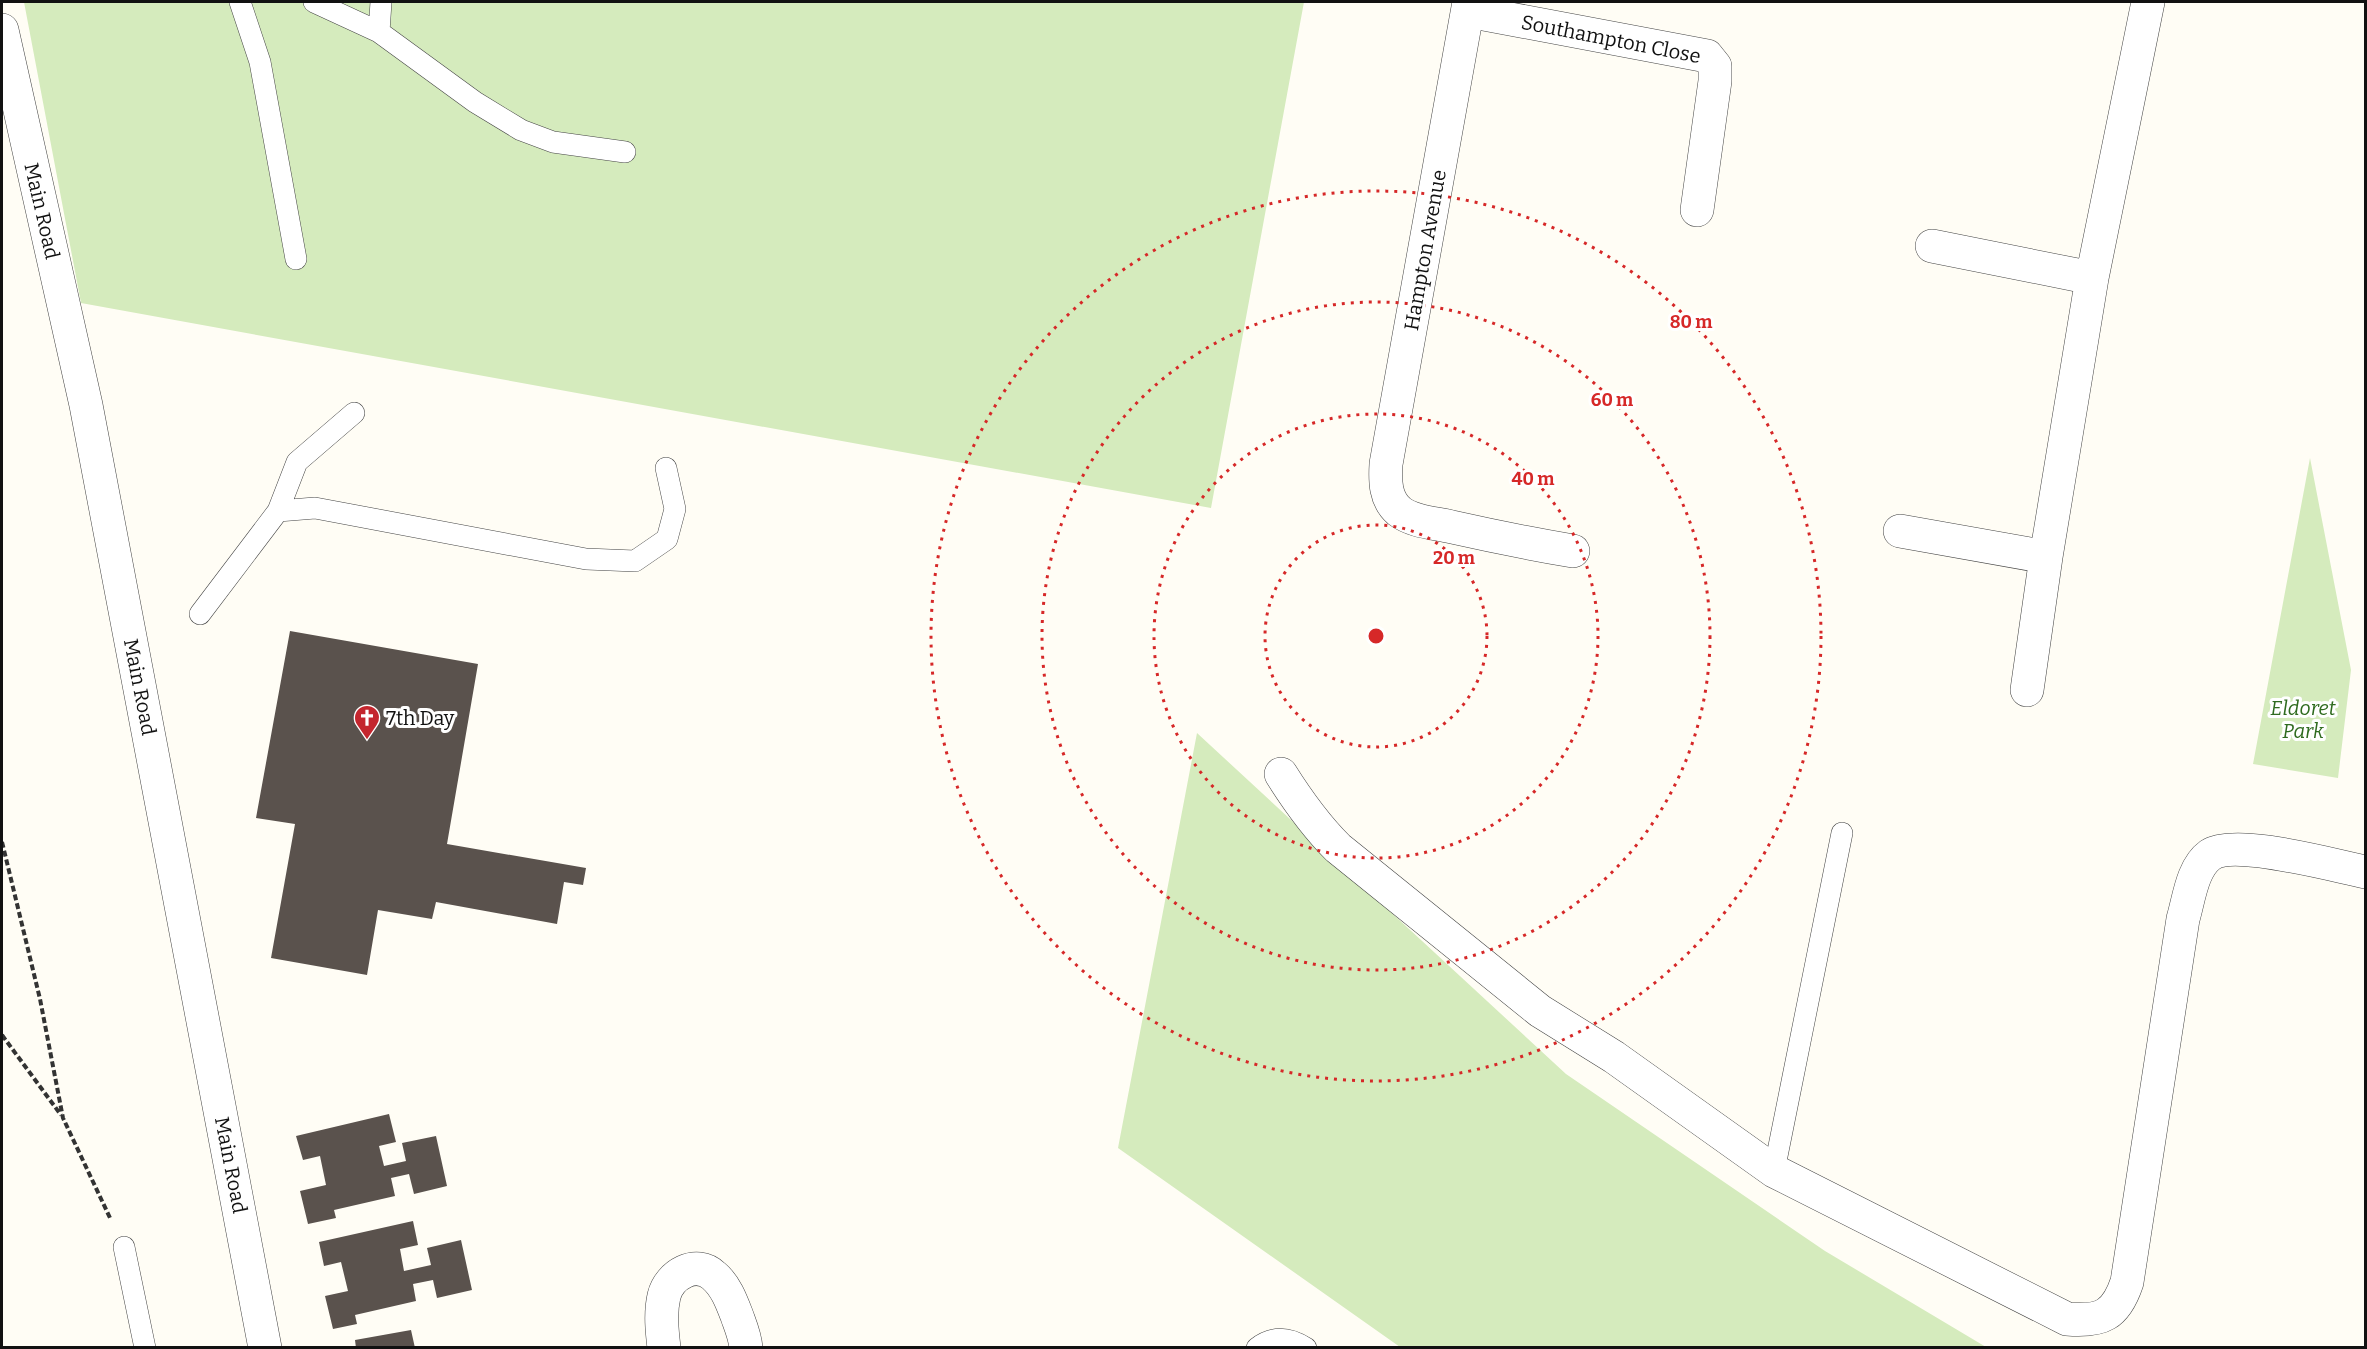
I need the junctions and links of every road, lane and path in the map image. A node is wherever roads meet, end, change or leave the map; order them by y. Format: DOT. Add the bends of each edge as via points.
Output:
graph roads {
  1 [pos="240,2"];
  2 [pos="314,2"];
  3 [pos="381,2"];
  4 [pos="2175,2"];
  5 [pos="1468,6"];
  6 [pos="2145,15"];
  7 [pos="2,30"];
  8 [pos="379,32"];
  9 [pos="625,152"];
  10 [pos="1697,210"];
  11 [pos="1932,246"];
  12 [pos="296,259"];
  13 [pos="2092,278"];
  14 [pos="354,413"];
  15 [pos="666,468"];
  16 [pos="278,511"];
  17 [pos="1900,531"];
  18 [pos="1573,551"];
  19 [pos="2046,557"];
  20 [pos="200,614"];
  21 [pos="2027,690"];
  22 [pos="1281,774"];
  23 [pos="1842,832"];
  24 [pos="2,842"];
  25 [pos="2366,872"];
  26 [pos="2,1035"];
  27 [pos="63,1118"];
  28 [pos="1774,1171"];
  29 [pos="124,1247"];
  30 [pos="145,1347"];
  31 [pos="266,1347"];
  32 [pos="664,1347"];
  33 [pos="746,1347"];
  34 [pos="1257,1347"];
  35 [pos="1306,1347"];
  1 -- 12 [label="lane" via="260,62"];
  2 -- 8 [label="lane"];
  3 -- 8 [label="lane"];
  4 -- 6 [label="street"];
  5 -- 10 [label="street, Southampton Close" via="1707,56 1715,66 1715,81"];
  5 -- 18 [label="street, Hampton Avenue" via="1385,482 1389,498 1399,511 1415,519"];
  6 -- 13 [label="street"];
  7 -- 31 [label="street, Main Road" via="86,405"];
  8 -- 9 [label="lane" via="475,102 521,130 553,142"];
  11 -- 13 [label="street"];
  13 -- 19 [label="street"];
  14 -- 16 [label="lane" via="297,462"];
  15 -- 16 [label="lane" via="675,509 667,539 635,561 586,559 315,508"];
  16 -- 20 [label="lane"];
  17 -- 19 [label="street"];
  19 -- 21 [label="street"];
  22 -- 28 [label="street" via="1306,814 1332,842 1464,950 1540,1011 1614,1057"];
  23 -- 28 [label="lane"];
  24 -- 27 [label="path" via="40,999"];
  25 -- 28 [label="street" via="2258,850 2222,850 2210,856 2197,873 2183,919 2127,1282 2121,1300 2110,1313 2082,1320 2067,1319"];
  26 -- 27 [label="path"];
  27 -- 29 [label="path"];
  29 -- 30 [label="lane"];
  32 -- 33 [label="street" via="664,1296 677,1276 696,1269 714,1276 724,1288"];
  34 -- 35 [label="lane" via="1281,1338"];
}
